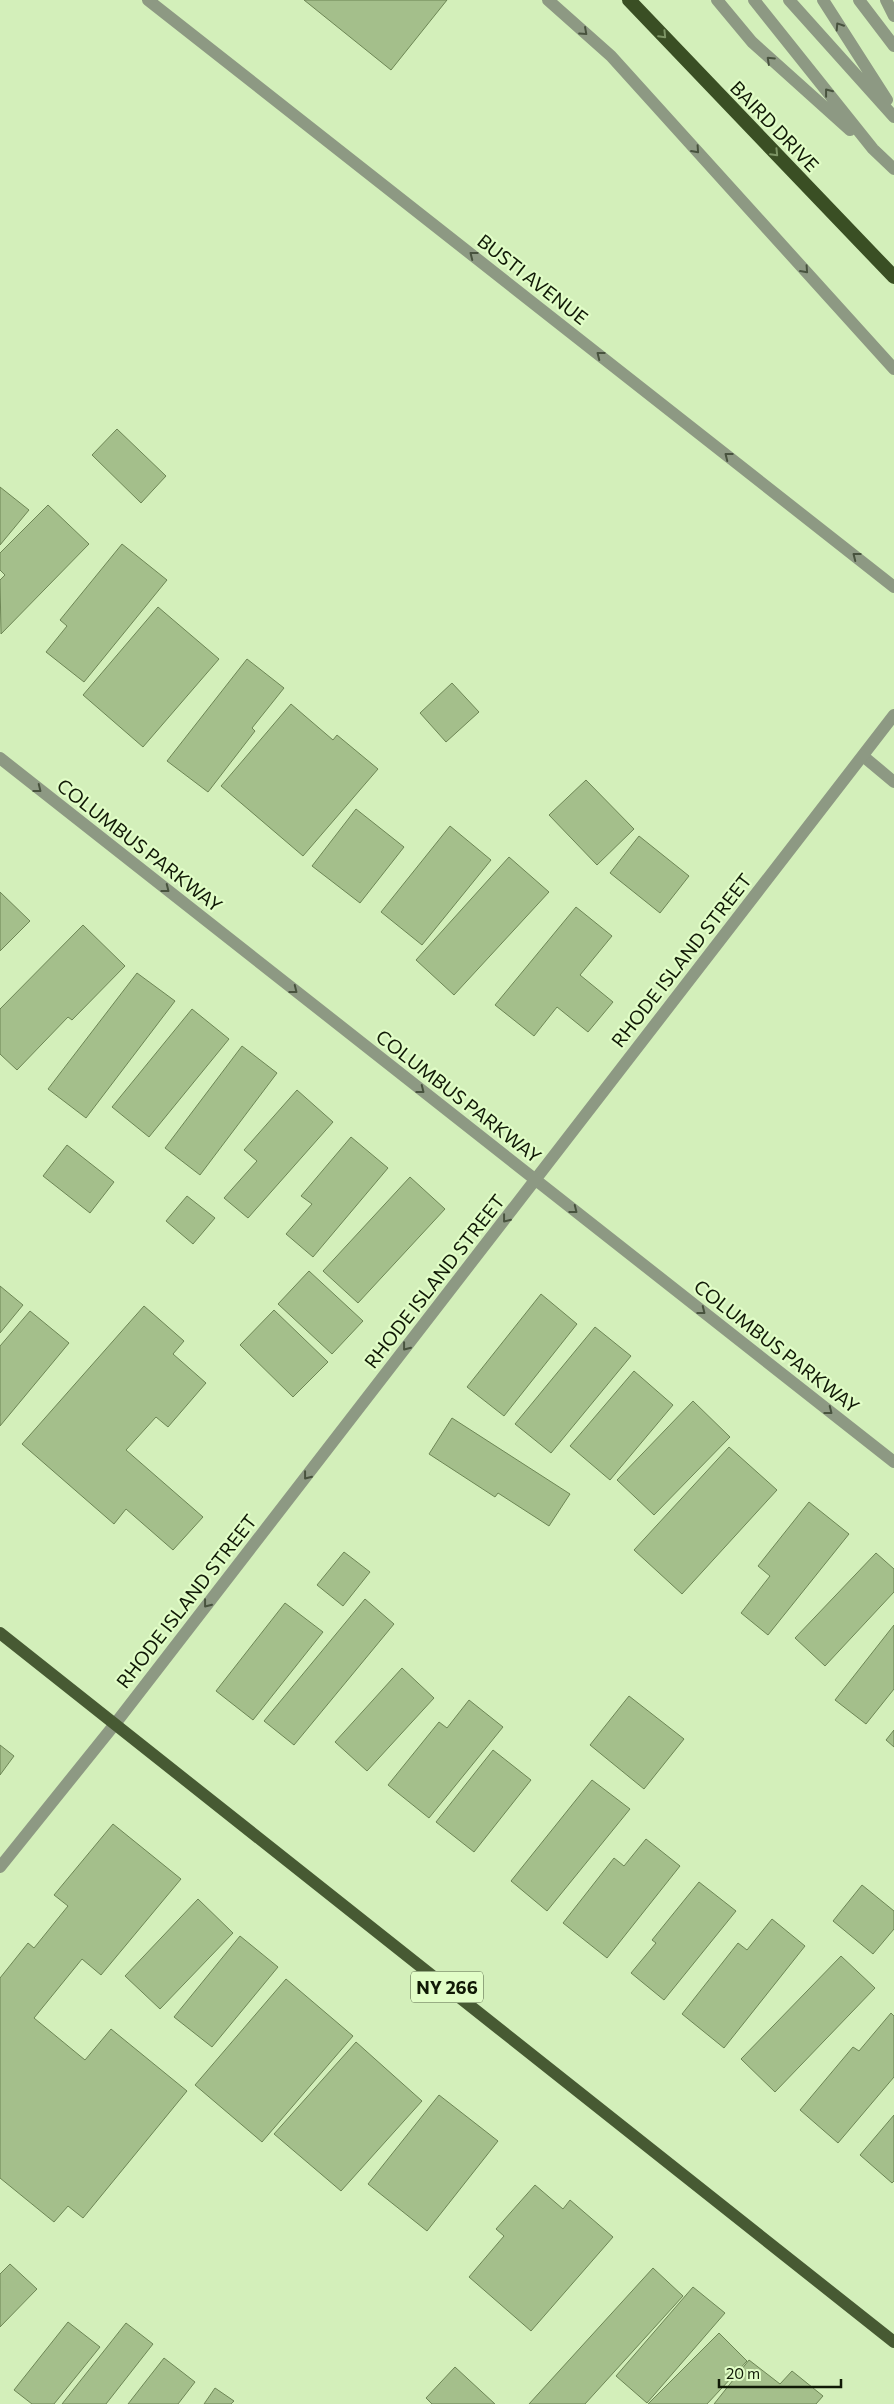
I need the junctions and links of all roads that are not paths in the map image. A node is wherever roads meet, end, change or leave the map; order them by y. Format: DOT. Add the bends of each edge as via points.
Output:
graph roads {
  1 [pos="148,0"];
  2 [pos="548,0"];
  3 [pos="629,0"];
  4 [pos="717,0"];
  5 [pos="754,0"];
  6 [pos="789,0"];
  7 [pos="822,0"];
  8 [pos="859,0"];
  9 [pos="886,0"];
  10 [pos="894,16"];
  11 [pos="894,46"];
  12 [pos="894,111"];
  13 [pos="894,117"];
  14 [pos="873,149"];
  15 [pos="894,169"];
  16 [pos="894,277"];
  17 [pos="894,369"];
  18 [pos="894,586"];
  19 [pos="894,715"];
  20 [pos="863,756"];
  21 [pos="0,758"];
  22 [pos="894,782"];
  23 [pos="536,1180"];
  24 [pos="894,1462"];
  25 [pos="0,1633"];
  26 [pos="115,1724"];
  27 [pos="0,1867"];
  28 [pos="894,2342"];
  18 -- 1 [label="street, BUSTI AVENUE, one-way"];
  2 -- 17 [label="street, one-way" via="611,56"];
  3 -- 16 [label="highway, BAIRD DRIVE, one-way"];
  14 -- 4 [label="street, one-way" via="758,48"];
  14 -- 5 [label="street, one-way"];
  6 -- 13 [label="street"];
  12 -- 7 [label="street, one-way"];
  8 -- 11 [label="street"];
  9 -- 10 [label="street"];
  14 -- 15 [label="street"];
  19 -- 20 [label="street, RHODE ISLAND STREET"];
  20 -- 22 [label="street"];
  20 -- 23 [label="street, RHODE ISLAND STREET"];
  21 -- 23 [label="street, COLUMBUS PARKWAY, one-way"];
  23 -- 24 [label="street, COLUMBUS PARKWAY, one-way"];
  23 -- 26 [label="street, RHODE ISLAND STREET, one-way"];
  25 -- 26 [label="main road, NY 266"];
  26 -- 27 [label="street, RHODE ISLAND STREET"];
  26 -- 28 [label="main road, NY 266"];
}
